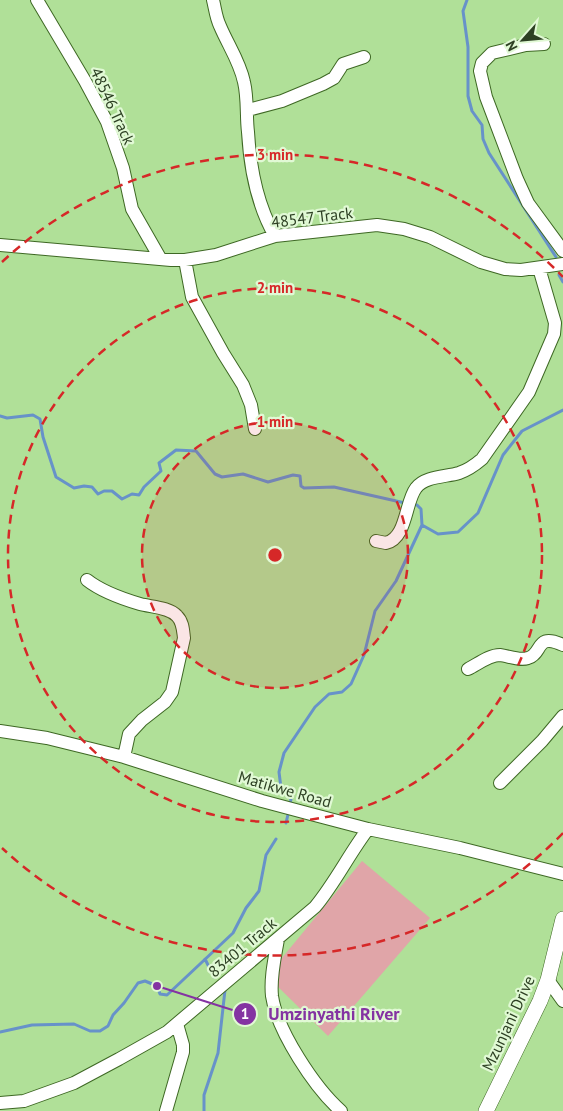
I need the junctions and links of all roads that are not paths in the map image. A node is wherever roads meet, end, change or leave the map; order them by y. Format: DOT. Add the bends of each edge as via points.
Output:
graph roads {
  1 [pos="37,0"];
  2 [pos="213,0"];
  3 [pos="544,44"];
  4 [pos="364,56"];
  5 [pos="248,110"];
  6 [pos="275,236"];
  7 [pos="0,245"];
  8 [pos="563,251"];
  9 [pos="160,258"];
  10 [pos="185,260"];
  11 [pos="563,264"];
  12 [pos="539,268"];
  13 [pos="255,429"];
  14 [pos="376,541"];
  15 [pos="87,580"];
  16 [pos="563,645"];
  17 [pos="468,670"];
  18 [pos="563,716"];
  19 [pos="0,731"];
  20 [pos="124,757"];
  21 [pos="500,783"];
  22 [pos="368,829"];
  23 [pos="563,874"];
  24 [pos="563,919"];
  25 [pos="278,938"];
  26 [pos="548,980"];
  27 [pos="563,1001"];
  28 [pos="176,1024"];
  29 [pos="0,1103"];
  30 [pos="166,1111"];
  31 [pos="341,1111"];
  32 [pos="486,1111"];
  1 -- 9 [label="street, 48546 Track" via="106,122 121,162 132,209"];
  2 -- 5 [label="street" via="219,25 241,70"];
  3 -- 8 [label="street" via="492,53 482,63 480,71 486,97 528,203"];
  4 -- 5 [label="street" via="343,64 334,78 323,84 282,101"];
  5 -- 6 [label="street" via="253,176"];
  6 -- 10 [label="street, 48547 Track" via="223,253"];
  6 -- 12 [label="street, 48547 Track" via="377,226 404,229 505,269"];
  7 -- 9 [label="street, 48547 Track"];
  9 -- 10 [label="street, 48547 Track"];
  10 -- 13 [label="street" via="192,297 243,385 252,405"];
  11 -- 12 [label="street, 48547 Track"];
  12 -- 14 [label="street" via="555,329 529,392 482,459 459,473 422,482 415,489 395,539 386,544"];
  15 -- 20 [label="street" via="129,600 174,613 182,622 184,638 172,692 129,734"];
  16 -- 17 [label="street" via="545,642 529,658 497,655"];
  18 -- 21 [label="street"];
  19 -- 20 [label="street, Matikwe Road" via="47,738"];
  20 -- 22 [label="street, Matikwe Road" via="262,801"];
  22 -- 23 [label="street, Matikwe Road"];
  22 -- 25 [label="street, 83401 Track" via="327,892"];
  24 -- 26 [label="main road, Mzunjani Drive"];
  25 -- 28 [label="street, 83401 Track"];
  25 -- 31 [label="street" via="272,998 285,1032 306,1069"];
  26 -- 27 [label="street"];
  26 -- 32 [label="main road, Mzunjani Drive"];
  28 -- 29 [label="street, 83401 Track" via="143,1046 74,1083 24,1102"];
  28 -- 30 [label="street" via="183,1052"];
}
